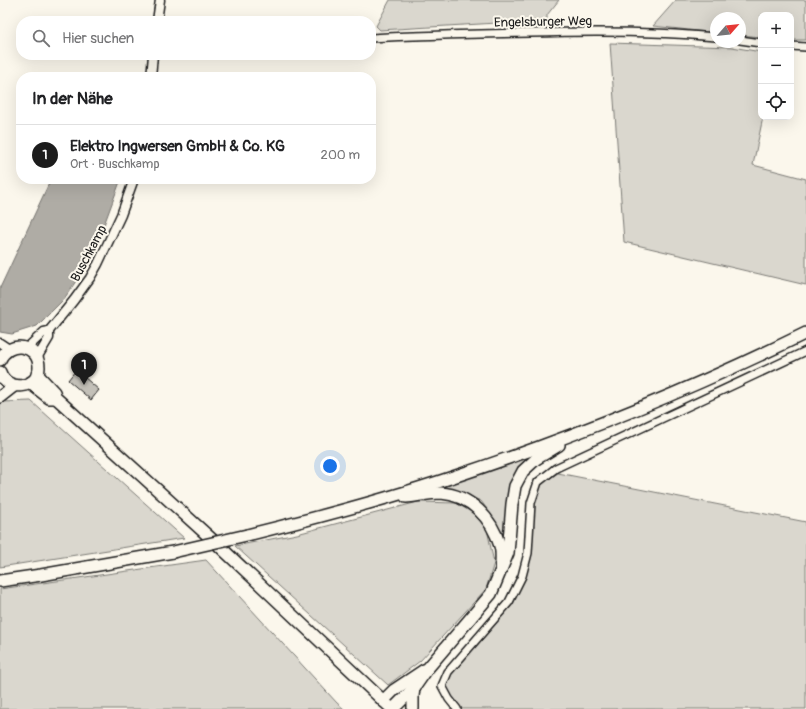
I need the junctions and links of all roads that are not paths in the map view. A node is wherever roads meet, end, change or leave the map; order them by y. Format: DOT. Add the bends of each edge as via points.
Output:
graph roads {
  1 [pos="160,0"];
  2 [pos="158,16"];
  3 [pos="710,36"];
  4 [pos="376,38"];
  5 [pos="746,41"];
  6 [pos="758,42"];
  7 [pos="794,46"];
  8 [pos="806,46"];
  9 [pos="153,60"];
  10 [pos="151,72"];
  11 [pos="132,184"];
  12 [pos="49,331"];
  13 [pos="806,333"];
  14 [pos="4,346"];
  15 [pos="27,348"];
  16 [pos="806,351"];
  17 [pos="0,358"];
  18 [pos="37,358"];
  19 [pos="37,374"];
  20 [pos="0,375"];
  21 [pos="30,383"];
  22 [pos="14,386"];
  23 [pos="0,397"];
  24 [pos="56,398"];
  25 [pos="589,428"];
  26 [pos="370,503"];
  27 [pos="502,569"];
  28 [pos="0,573"];
  29 [pos="41,575"];
  30 [pos="0,581"];
  31 [pos="428,668"];
  32 [pos="414,688"];
  33 [pos="383,701"];
  34 [pos="392,709"];
  35 [pos="413,709"];
  36 [pos="457,709"];
  1 -- 2 [label="street"];
  3 -- 4 [label="street, Engelsburger Weg" via="594,32"];
  5 -- 6 [label="street"];
  7 -- 8 [label="street"];
  9 -- 10 [label="street"];
  11 -- 12 [label="street, Buschkamp" via="121,215 90,278"];
  12 -- 15 [label="street, Buschkamp" via="44,332"];
  12 -- 18 [label="street, Buschkamp" via="49,338"];
  13 -- 25 [label="main road" via="689,388"];
  14 -- 15 [label="main road"];
  14 -- 17 [label="main road"];
  15 -- 18 [label="main road"];
  16 -- 36 [label="street" via="556,468 538,482 531,503 528,553 522,576 510,602 448,672 442,686"];
  18 -- 19 [label="main road"];
  19 -- 21 [label="main road"];
  19 -- 24 [label="main road" via="54,392"];
  20 -- 22 [label="main road"];
  21 -- 22 [label="main road"];
  21 -- 24 [label="main road" via="49,398"];
  22 -- 23 [label="main road"];
  24 -- 33 [label="main road"];
  25 -- 26 [label="main road" via="453,477"];
  25 -- 27 [label="main road" via="548,451 523,471 515,486 508,553"];
  26 -- 27 [label="main road" via="441,493 461,498 477,507 493,526 500,547"];
  26 -- 29 [label="main road, bridge" via="173,552"];
  27 -- 31 [label="main road" via="491,594"];
  28 -- 29 [label="main road"];
  29 -- 30 [label="main road"];
  31 -- 32 [label="main road"];
  31 -- 33 [label="main road" via="408,680"];
  32 -- 34 [label="main road"];
  32 -- 35 [label="main road"];
  33 -- 34 [label="main road"];
}
